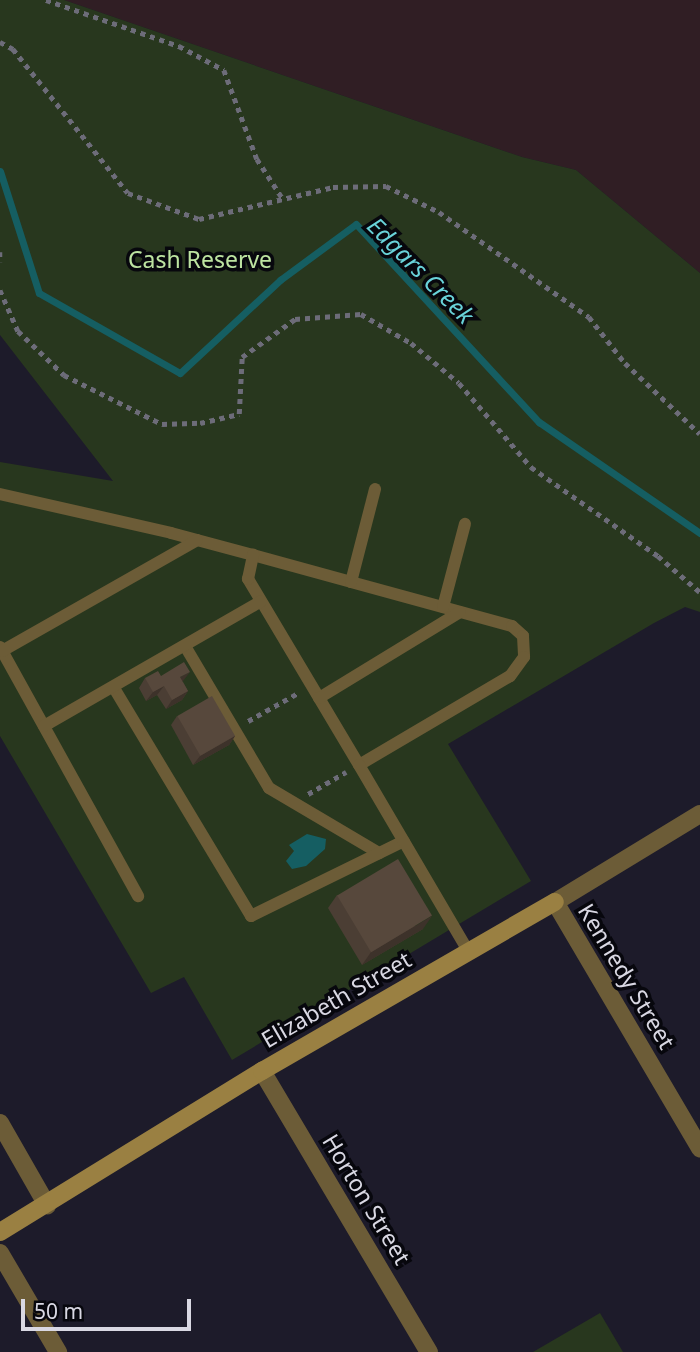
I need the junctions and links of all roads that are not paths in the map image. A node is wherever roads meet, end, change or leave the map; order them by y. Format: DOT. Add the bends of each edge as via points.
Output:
graph roads {
  1 [pos="375,489"];
  2 [pos="0,495"];
  3 [pos="465,524"];
  4 [pos="197,540"];
  5 [pos="254,555"];
  6 [pos="351,582"];
  7 [pos="261,601"];
  8 [pos="443,607"];
  9 [pos="460,612"];
  10 [pos="185,646"];
  11 [pos="1,649"];
  12 [pos="114,688"];
  13 [pos="319,698"];
  14 [pos="44,726"];
  15 [pos="359,765"];
  16 [pos="700,814"];
  17 [pos="404,841"];
  18 [pos="379,853"];
  19 [pos="138,896"];
  20 [pos="555,902"];
  21 [pos="468,951"];
  22 [pos="262,1071"];
  23 [pos="0,1123"];
  24 [pos="700,1148"];
  25 [pos="47,1205"];
  26 [pos="0,1232"];
  27 [pos="0,1253"];
  28 [pos="58,1352"];
  29 [pos="429,1352"];
  1 -- 6 [label="lane"];
  2 -- 4 [label="lane"];
  3 -- 8 [label="lane"];
  4 -- 5 [label="lane"];
  4 -- 11 [label="lane"];
  5 -- 6 [label="lane"];
  5 -- 7 [label="lane" via="248,579"];
  6 -- 8 [label="lane"];
  7 -- 10 [label="lane"];
  7 -- 13 [label="lane"];
  8 -- 9 [label="lane"];
  9 -- 13 [label="lane"];
  9 -- 15 [label="lane" via="519,631 526,648 520,666 503,681"];
  10 -- 12 [label="lane"];
  10 -- 18 [label="lane" via="269,788"];
  11 -- 14 [label="lane"];
  12 -- 14 [label="lane"];
  12 -- 18 [label="lane" via="251,916"];
  13 -- 15 [label="lane"];
  14 -- 19 [label="lane"];
  15 -- 17 [label="lane"];
  16 -- 20 [label="street, Elizabeth Street"];
  17 -- 18 [label="lane"];
  17 -- 21 [label="lane"];
  20 -- 21 [label="street, Elizabeth Street"];
  20 -- 24 [label="street, Kennedy Street"];
  21 -- 22 [label="street, Elizabeth Street"];
  22 -- 25 [label="street, Elizabeth Street"];
  22 -- 29 [label="street, Horton Street"];
  23 -- 25 [label="street"];
  25 -- 26 [label="street, Elizabeth Street"];
  27 -- 28 [label="street"];
}
